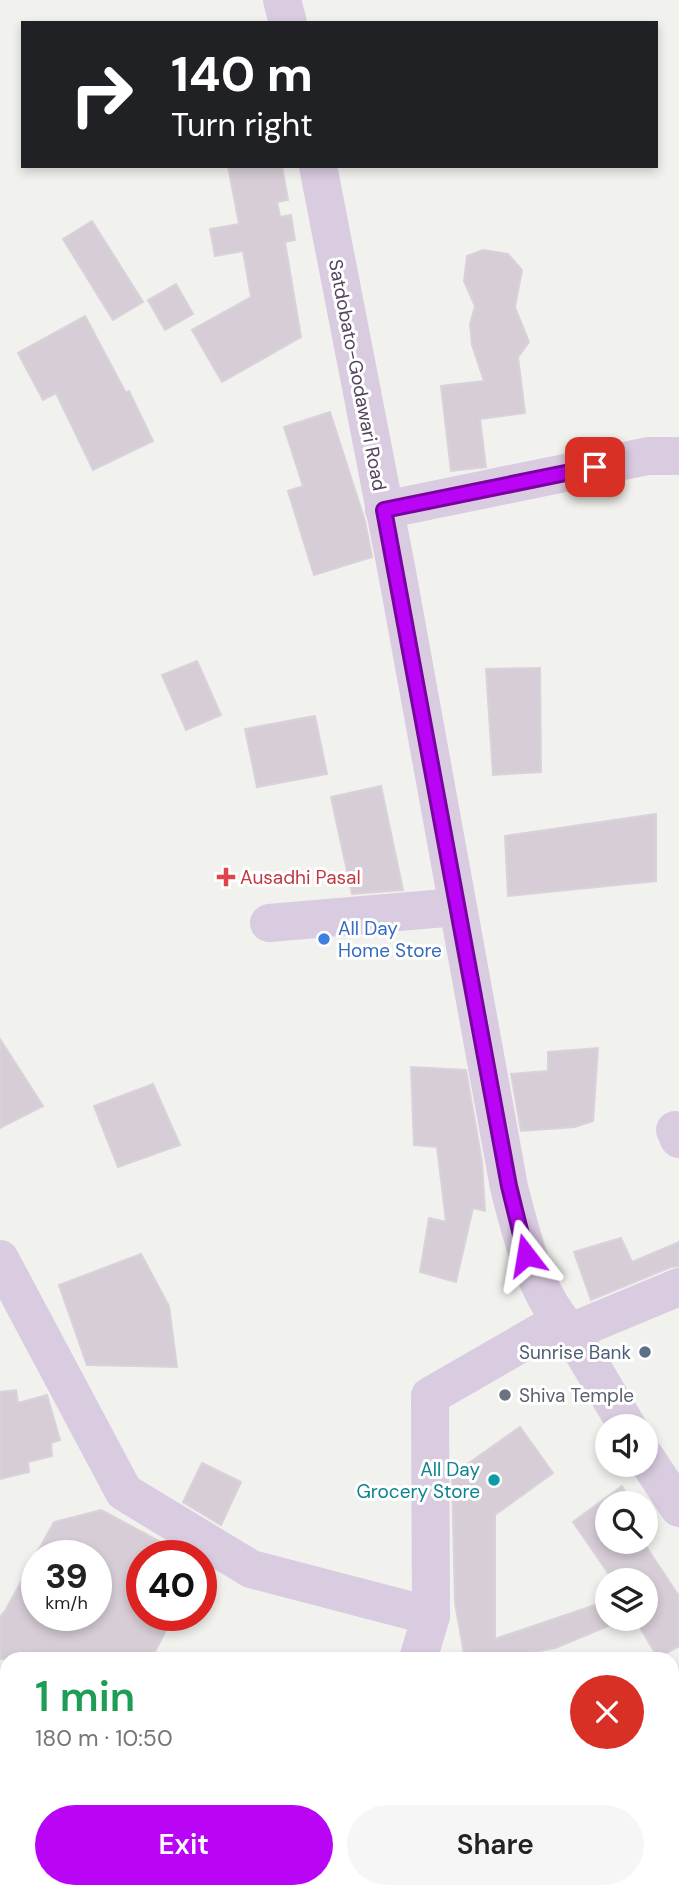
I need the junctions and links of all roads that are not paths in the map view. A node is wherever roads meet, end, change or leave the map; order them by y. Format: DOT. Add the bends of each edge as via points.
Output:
graph roads {
  1 [pos="282,0"];
  2 [pos="287,21"];
  3 [pos="318,168"];
  4 [pos="679,456"];
  5 [pos="384,510"];
  6 [pos="457,907"];
  7 [pos="269,923"];
  8 [pos="0,1259"];
  9 [pos="679,1287"];
  10 [pos="566,1326"];
  11 [pos="620,1414"];
  12 [pos="658,1476"];
  13 [pos="679,1508"];
  14 [pos="431,1616"];
  15 [pos="420,1652"];
  1 -- 2 [label="street"];
  3 -- 5 [label="street, Satdobato-Godawari Road"];
  4 -- 5 [label="street" via="648,456"];
  5 -- 6 [label="street, Satdobato-Godawari Road"];
  6 -- 7 [label="street"];
  6 -- 10 [label="street, Satdobato-Godawari Road" via="526,1255"];
  8 -- 14 [label="street" via="124,1492 251,1569"];
  9 -- 10 [label="street"];
  10 -- 11 [label="street, Satdobato-Godawari Road"];
  10 -- 14 [label="street" via="430,1396"];
  12 -- 13 [label="street"];
  14 -- 15 [label="street"];
}
